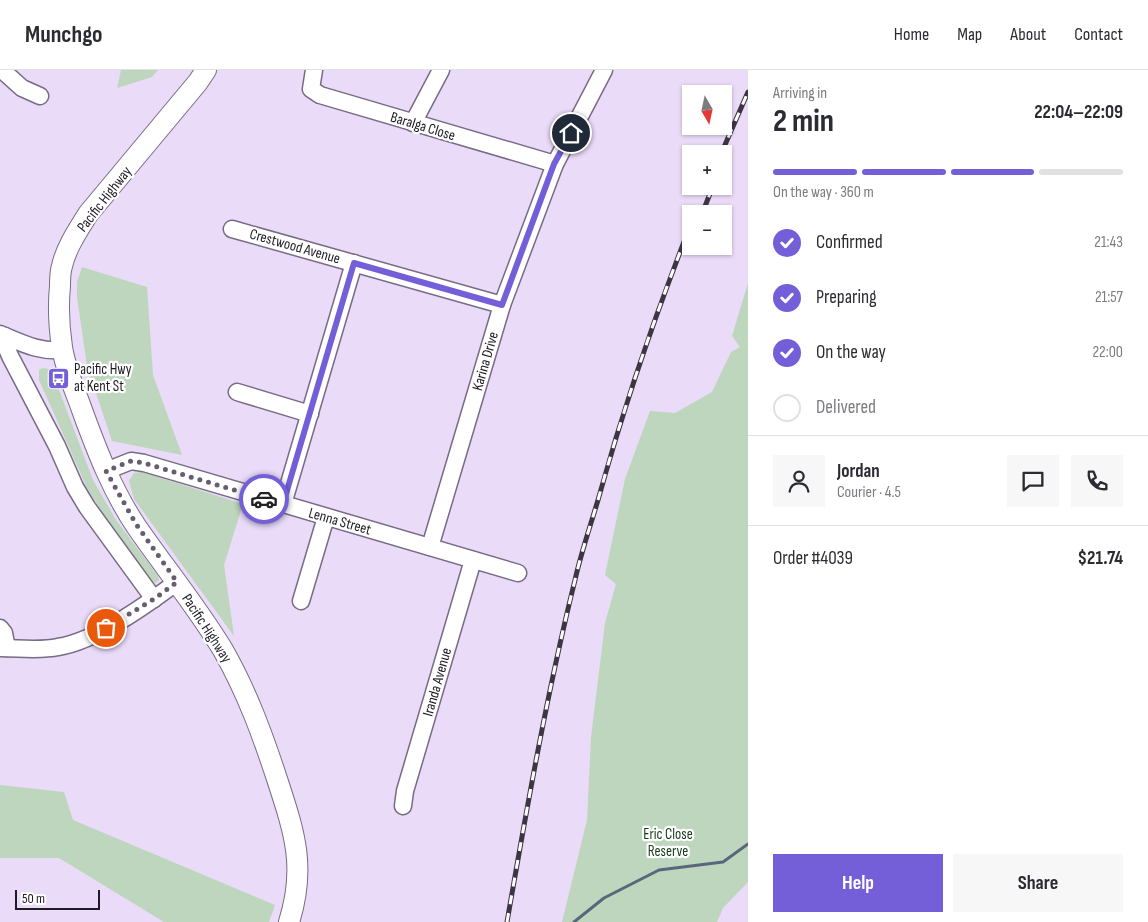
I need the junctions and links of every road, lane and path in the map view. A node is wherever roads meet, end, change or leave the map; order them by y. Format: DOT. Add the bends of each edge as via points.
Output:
graph roads {
  1 [pos="2,70"];
  2 [pos="206,70"];
  3 [pos="314,70"];
  4 [pos="441,70"];
  5 [pos="604,70"];
  6 [pos="40,96"];
  7 [pos="413,123"];
  8 [pos="554,164"];
  9 [pos="232,229"];
  10 [pos="354,263"];
  11 [pos="502,305"];
  12 [pos="3,335"];
  13 [pos="63,350"];
  14 [pos="237,392"];
  15 [pos="310,414"];
  16 [pos="106,471"];
  17 [pos="283,504"];
  18 [pos="326,517"];
  19 [pos="430,547"];
  20 [pos="473,560"];
  21 [pos="518,573"];
  22 [pos="177,582"];
  23 [pos="154,599"];
  24 [pos="301,601"];
  25 [pos="0,628"];
  26 [pos="4,648"];
  27 [pos="403,806"];
  28 [pos="289,922"];
  1 -- 6 [label="street" via="22,88"];
  2 -- 13 [label="main road, Pacific Highway" via="88,214 74,238 62,266 58,305"];
  3 -- 7 [label="street, Baralga Close" via="311,89 315,92"];
  4 -- 7 [label="street"];
  5 -- 8 [label="street, Karina Drive"];
  7 -- 8 [label="street, Baralga Close"];
  8 -- 11 [label="street, Karina Drive"];
  9 -- 10 [label="street, Crestwood Avenue"];
  10 -- 11 [label="street, Crestwood Avenue"];
  10 -- 15 [label="street"];
  11 -- 19 [label="street, Karina Drive"];
  12 -- 13 [label="street" via="48,351"];
  12 -- 23 [label="street" via="10,356 75,487 100,527"];
  13 -- 16 [label="main road, Pacific Highway" via="75,392"];
  14 -- 15 [label="street"];
  15 -- 17 [label="street"];
  16 -- 17 [label="street, Lenna Street" via="131,461 144,463"];
  16 -- 22 [label="main road, Pacific Highway" via="136,524"];
  17 -- 18 [label="street, Lenna Street"];
  18 -- 19 [label="street, Lenna Street"];
  18 -- 24 [label="street"];
  19 -- 20 [label="street, Lenna Street"];
  20 -- 21 [label="street, Lenna Street"];
  20 -- 27 [label="street, Iranda Avenue"];
  22 -- 23 [label="street"];
  22 -- 28 [label="main road, Pacific Highway" via="235,672 266,743 296,847 298,886"];
  23 -- 26 [label="street" via="74,644 56,648"];
  25 -- 26 [label="street" via="6,641"];
}
